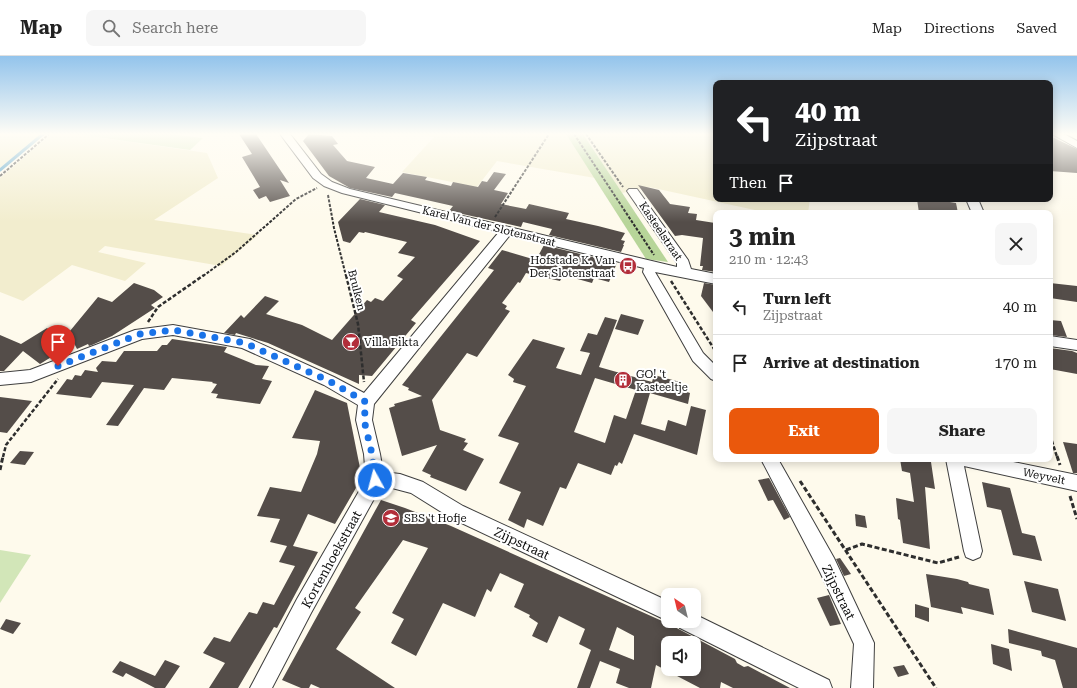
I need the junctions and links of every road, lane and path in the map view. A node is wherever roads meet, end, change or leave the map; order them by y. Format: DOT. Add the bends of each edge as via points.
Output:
graph roads {
  1 [pos="15,163"];
  2 [pos="307,163"];
  3 [pos="530,163"];
  4 [pos="592,163"];
  5 [pos="607,163"];
  6 [pos="0,176"];
  7 [pos="327,183"];
  8 [pos="633,190"];
  9 [pos="490,226"];
  10 [pos="507,231"];
  11 [pos="656,267"];
  12 [pos="685,273"];
  13 [pos="713,278"];
  14 [pos="140,334"];
  15 [pos="1053,341"];
  16 [pos="1077,345"];
  17 [pos="713,348"];
  18 [pos="71,360"];
  19 [pos="713,371"];
  20 [pos="0,380"];
  21 [pos="366,402"];
  22 [pos="1053,442"];
  23 [pos="771,462"];
  24 [pos="955,462"];
  25 [pos="978,462"];
  26 [pos="0,470"];
  27 [pos="798,478"];
  28 [pos="375,480"];
  29 [pos="1071,482"];
  30 [pos="1077,519"];
  31 [pos="846,550"];
  32 [pos="973,551"];
  33 [pos="661,609"];
  34 [pos="701,628"];
  35 [pos="261,688"];
  36 [pos="821,688"];
  37 [pos="862,688"];
  38 [pos="936,688"];
  1 -- 6 [label="path"];
  2 -- 7 [label="street, Karel Van der Slotenstraat"];
  3 -- 9 [label="path"];
  4 -- 11 [label="path"];
  5 -- 8 [label="path" via="624,188"];
  7 -- 9 [label="street, Karel Van der Slotenstraat" via="346,191"];
  7 -- 14 [label="path" via="296,199 236,252 158,307"];
  7 -- 21 [label="path, Brulken" via="334,228 358,324"];
  8 -- 12 [label="street, Kasteelstraat" via="682,264"];
  9 -- 10 [label="street, Karel Van der Slotenstraat"];
  10 -- 11 [label="street, Karel Van der Slotenstraat"];
  10 -- 21 [label="street"];
  11 -- 12 [label="street, Karel Van der Slotenstraat"];
  11 -- 17 [label="path"];
  11 -- 19 [label="street" via="649,272 698,357"];
  12 -- 13 [label="street, Karel Van der Slotenstraat"];
  14 -- 18 [label="street"];
  14 -- 21 [label="street" via="173,330 245,343 329,381"];
  15 -- 16 [label="street"];
  18 -- 20 [label="street" via="31,376"];
  18 -- 26 [label="path" via="6,445"];
  21 -- 28 [label="street" via="364,420"];
  22 -- 29 [label="path"];
  23 -- 37 [label="street, Zijpstraat" via="827,566 864,643"];
  24 -- 32 [label="street"];
  25 -- 29 [label="street, Weyvelt"];
  27 -- 31 [label="path"];
  28 -- 33 [label="street, Zijpstraat" via="392,480 409,485 437,498 457,512"];
  28 -- 35 [label="street, Kortenhoekstraat"];
  29 -- 30 [label="path"];
  31 -- 32 [label="path" via="862,544 938,562"];
  31 -- 38 [label="path"];
  34 -- 36 [label="street"];
}
